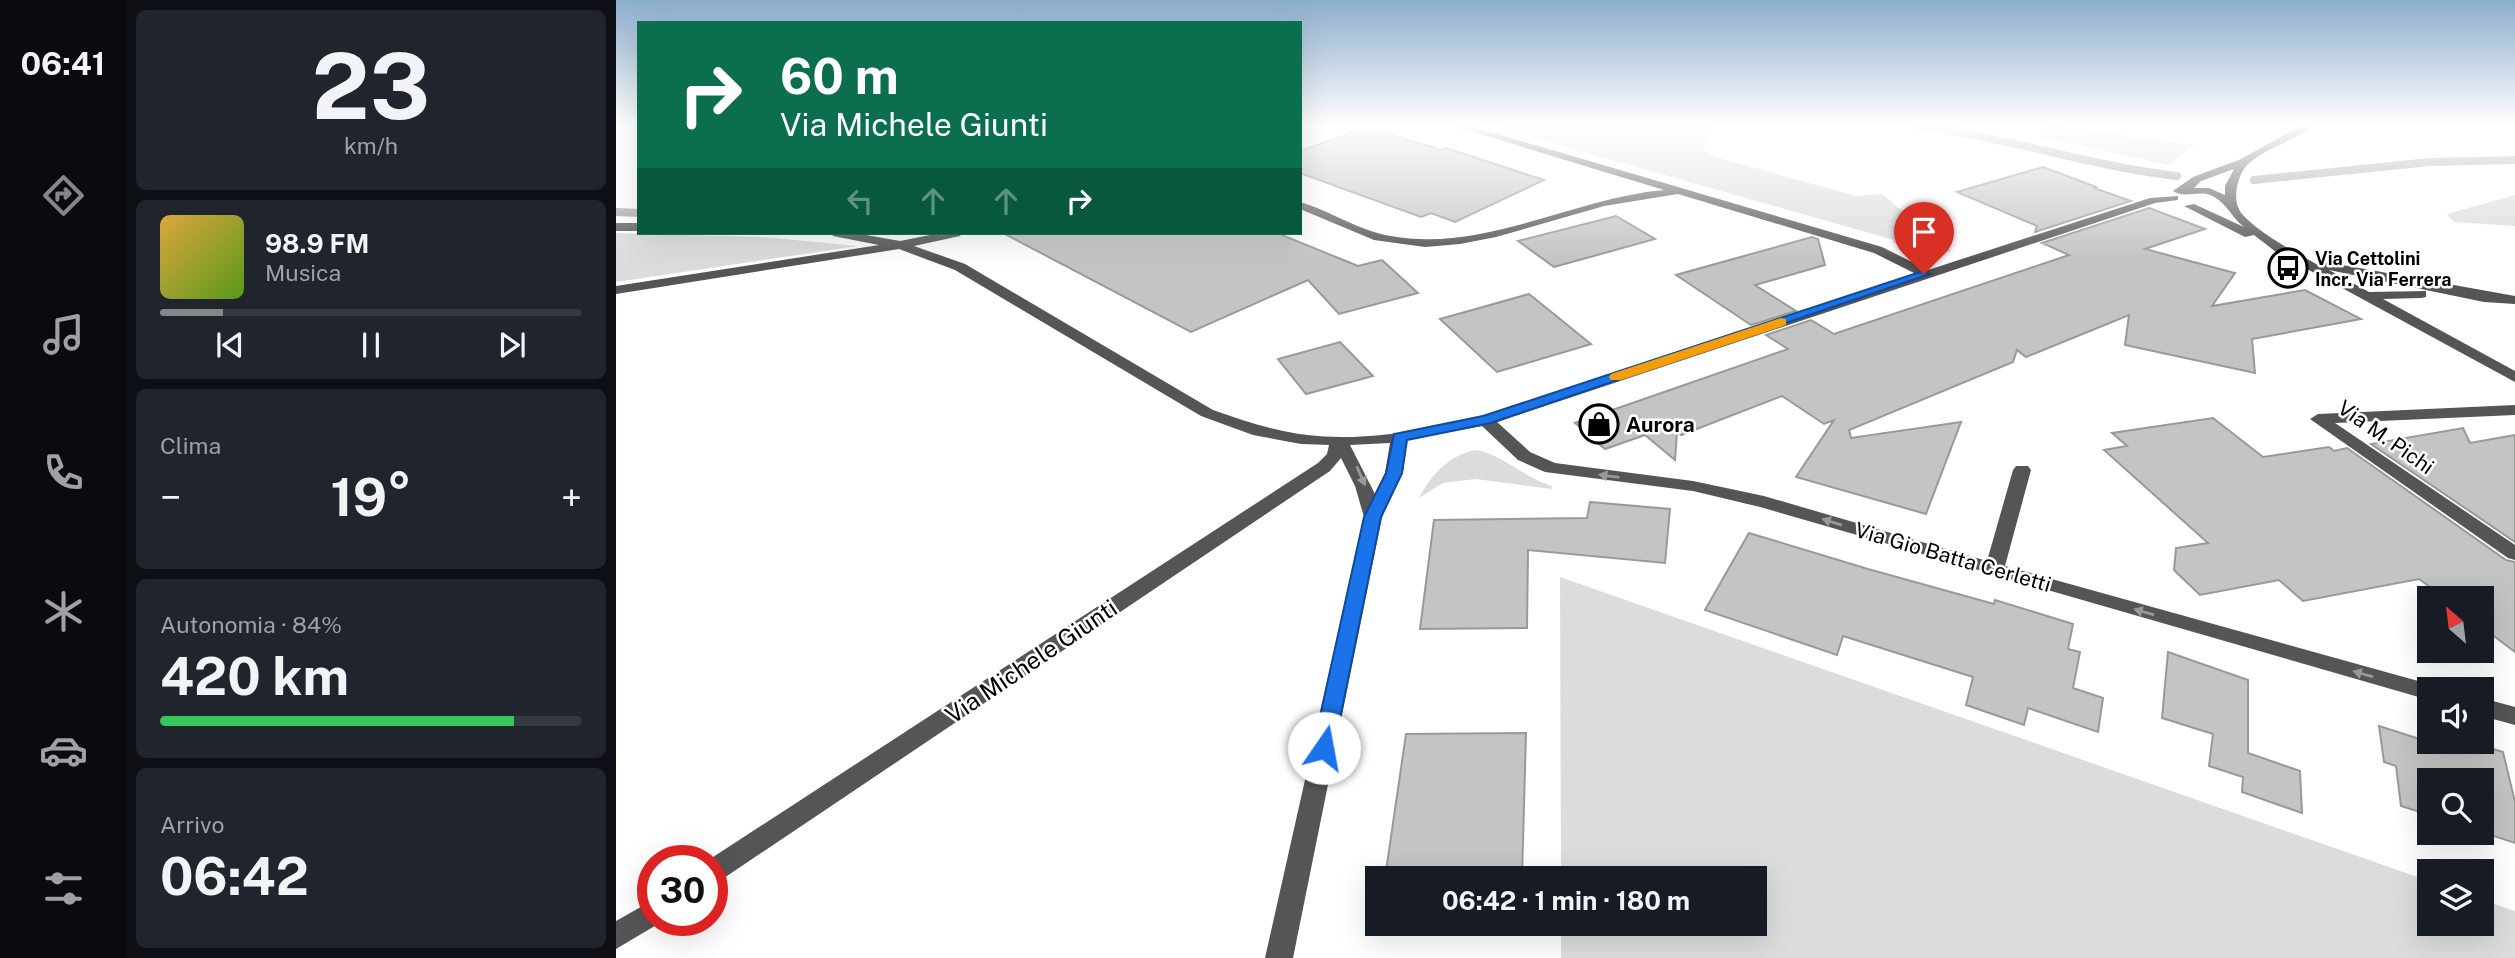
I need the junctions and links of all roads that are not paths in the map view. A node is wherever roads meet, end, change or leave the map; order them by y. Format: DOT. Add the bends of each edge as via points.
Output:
graph roads {
  1 [pos="1609,170"];
  2 [pos="2222,170"];
  3 [pos="2240,170"];
  4 [pos="1686,192"];
  5 [pos="2180,194"];
  6 [pos="2232,203"];
  7 [pos="1302,206"];
  8 [pos="2190,206"];
  9 [pos="616,227"];
  10 [pos="637,227"];
  11 [pos="848,235"];
  12 [pos="947,235"];
  13 [pos="900,245"];
  14 [pos="2280,249"];
  15 [pos="2299,259"];
  16 [pos="1924,274"];
  17 [pos="616,290"];
  18 [pos="2365,296"];
  19 [pos="2494,298"];
  20 [pos="2515,300"];
  21 [pos="2515,377"];
  22 [pos="2515,410"];
  23 [pos="1486,420"];
  24 [pos="1399,437"];
  25 [pos="1338,441"];
  26 [pos="2022,470"];
  27 [pos="1373,517"];
  28 [pos="2515,554"];
  29 [pos="1994,570"];
  30 [pos="2417,689"];
  31 [pos="2494,710"];
  32 [pos="2515,716"];
  33 [pos="728,861"];
  34 [pos="637,922"];
  35 [pos="616,936"];
  36 [pos="1279,958"];
  1 -- 4 [label="street"];
  2 -- 5 [label="street" via="2197,179"];
  3 -- 6 [label="street" via="2233,181"];
  4 -- 7 [label="street" via="1635,197 1476,237 1418,243 1389,240"];
  4 -- 16 [label="street" via="1878,250"];
  5 -- 6 [label="street" via="2208,191"];
  5 -- 8 [label="street"];
  5 -- 16 [label="street"];
  6 -- 8 [label="street" via="2217,210"];
  6 -- 14 [label="street" via="2236,215"];
  8 -- 14 [label="street"];
  9 -- 10 [label="street"];
  11 -- 13 [label="street"];
  12 -- 13 [label="street"];
  13 -- 17 [label="street"];
  13 -- 25 [label="street" via="960,267 1207,413 1253,430"];
  14 -- 15 [label="street"];
  15 -- 18 [label="street"];
  15 -- 19 [label="street"];
  16 -- 23 [label="street"];
  18 -- 19 [label="street" via="2409,293"];
  18 -- 21 [label="street"];
  19 -- 20 [label="street"];
  22 -- 28 [label="street, Via M. Pichi" via="2318,419"];
  23 -- 24 [label="street"];
  29 -- 23 [label="street, Via Gio Batta Cerletti, one-way" via="1730,493 1551,468 1524,456"];
  24 -- 25 [label="street"];
  24 -- 27 [label="street" via="1394,473"];
  25 -- 27 [label="street, one-way" via="1355,463"];
  25 -- 33 [label="street, Via Michele Giunti" via="1335,455 1324,467"];
  26 -- 29 [label="street"];
  27 -- 36 [label="street"];
  30 -- 29 [label="street, Via Gio Batta Cerletti, one-way"];
  31 -- 32 [label="street"];
  34 -- 35 [label="street"];
}
